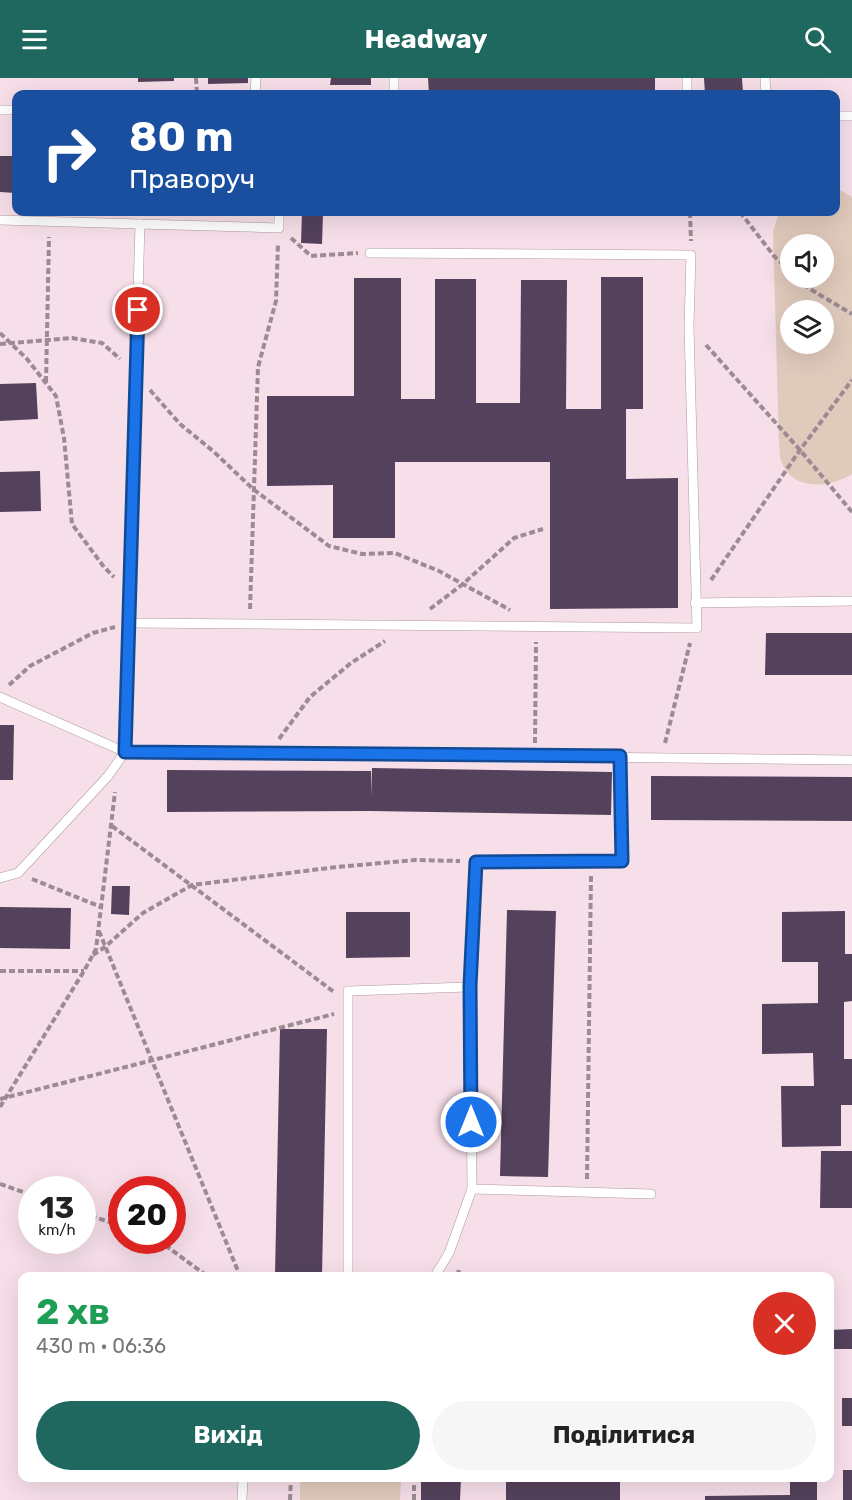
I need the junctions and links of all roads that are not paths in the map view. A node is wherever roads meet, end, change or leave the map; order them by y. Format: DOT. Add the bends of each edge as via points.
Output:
graph roads {
  1 [pos="279,216"];
  2 [pos="0,220"];
  3 [pos="140,224"];
  4 [pos="370,253"];
  5 [pos="852,601"];
  6 [pos="695,603"];
  7 [pos="129,623"];
  8 [pos="0,697"];
  9 [pos="125,752"];
  10 [pos="620,756"];
  11 [pos="852,760"];
  12 [pos="0,878"];
  13 [pos="470,986"];
  14 [pos="472,1190"];
  15 [pos="651,1194"];
  16 [pos="348,1272"];
  17 [pos="437,1272"];
  18 [pos="243,1482"];
  19 [pos="242,1500"];
  1 -- 3 [label="lane" via="279,228"];
  2 -- 3 [label="lane"];
  3 -- 7 [label="lane"];
  4 -- 6 [label="lane" via="691,255"];
  5 -- 6 [label="lane"];
  6 -- 7 [label="lane" via="697,628"];
  7 -- 9 [label="lane"];
  8 -- 9 [label="lane"];
  9 -- 10 [label="lane"];
  9 -- 12 [label="lane" via="108,776 18,873"];
  10 -- 11 [label="lane"];
  10 -- 13 [label="lane" via="622,861 476,862"];
  13 -- 14 [label="lane"];
  13 -- 16 [label="lane" via="348,990"];
  14 -- 15 [label="lane"];
  14 -- 17 [label="lane" via="449,1253"];
  18 -- 19 [label="lane"];
}
